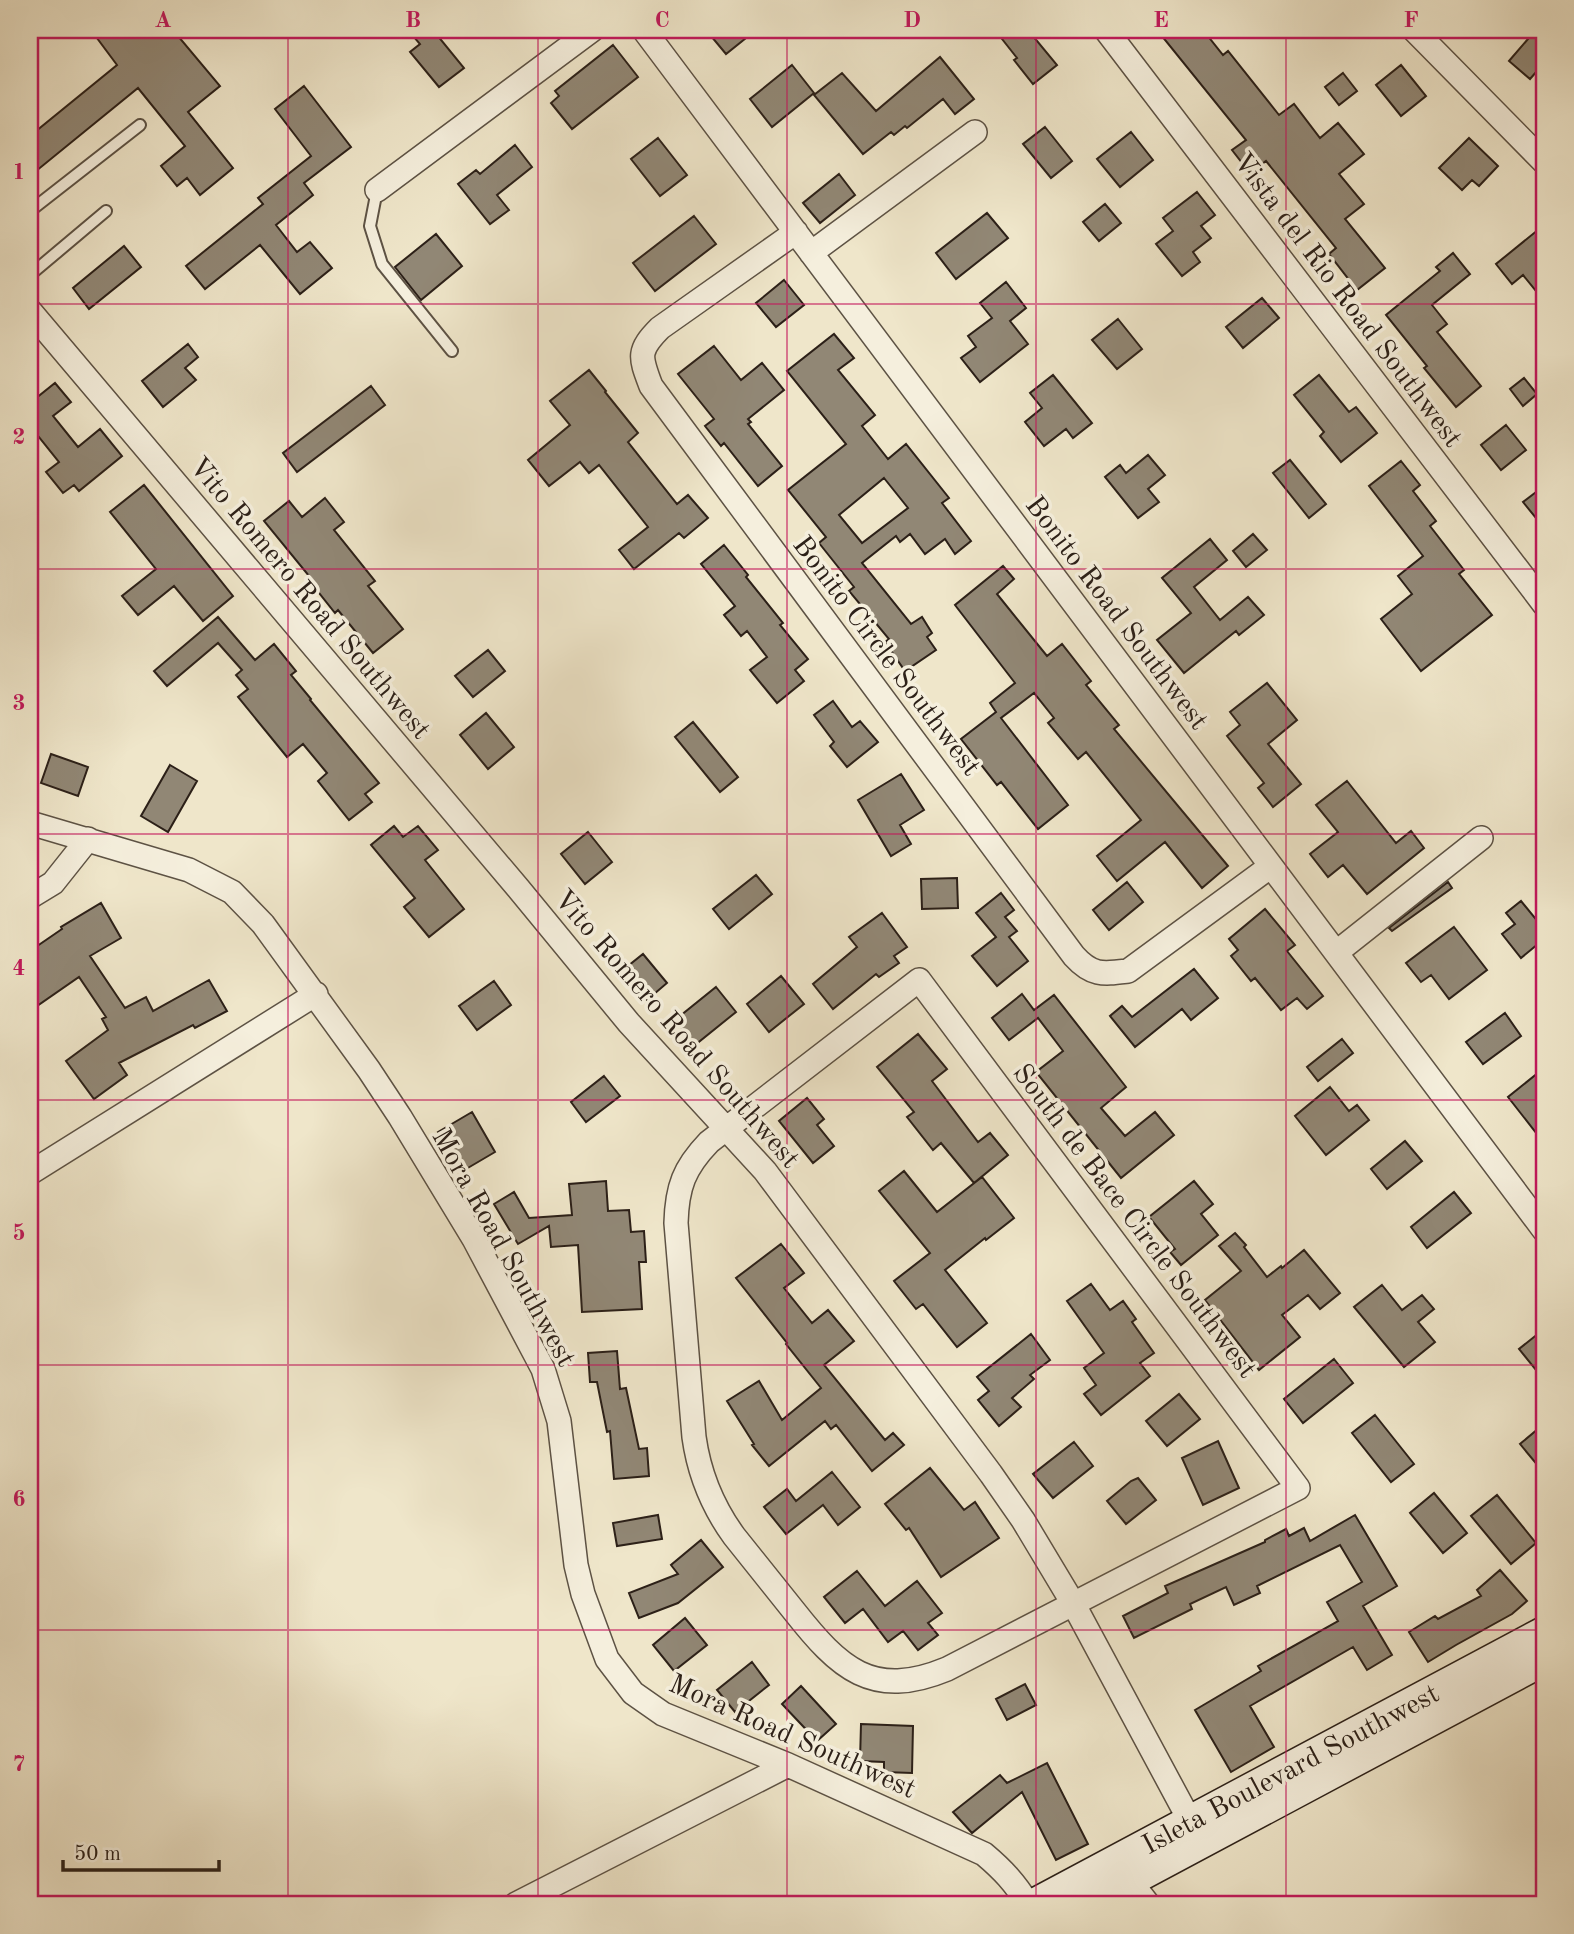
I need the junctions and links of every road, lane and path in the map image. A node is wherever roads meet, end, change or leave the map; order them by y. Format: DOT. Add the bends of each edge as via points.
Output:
graph roads {
  1 [pos="592,30"];
  2 [pos="644,30"];
  3 [pos="1106,30"];
  4 [pos="1414,30"];
  5 [pos="140,125"];
  6 [pos="975,132"];
  7 [pos="1544,162"];
  8 [pos="377,190"];
  9 [pos="30,211"];
  10 [pos="106,211"];
  11 [pos="796,232"];
  12 [pos="811,253"];
  13 [pos="30,275"];
  14 [pos="30,311"];
  15 [pos="452,351"];
  16 [pos="1544,604"];
  17 [pos="30,823"];
  18 [pos="1481,838"];
  19 [pos="88,839"];
  20 [pos="1271,866"];
  21 [pos="30,897"];
  22 [pos="1337,952"];
  23 [pos="316,994"];
  24 [pos="726,1127"];
  25 [pos="30,1173"];
  26 [pos="1544,1230"];
  27 [pos="1074,1605"];
  28 [pos="1544,1633"];
  29 [pos="1544,1659"];
  30 [pos="788,1765"];
  31 [pos="1196,1831"];
  32 [pos="1122,1871"];
  33 [pos="516,1904"];
  34 [pos="1028,1904"];
  35 [pos="1036,1904"];
  36 [pos="1085,1904"];
  37 [pos="1148,1904"];
  1 -- 8 [label="street"];
  2 -- 11 [label="street, Bonito Road Southwest"];
  3 -- 16 [label="street, Vista del Rio Road Southwest"];
  4 -- 7 [label="street"];
  5 -- 9 [label="lane"];
  6 -- 12 [label="street"];
  8 -- 15 [label="lane" via="370,226 382,264"];
  10 -- 13 [label="lane"];
  11 -- 12 [label="street, Bonito Road Southwest"];
  11 -- 20 [label="street, Bonito Circle Southwest" via="645,343 643,363 651,386 1074,956 1085,969 1107,974 1128,971"];
  12 -- 20 [label="street, Bonito Road Southwest"];
  14 -- 24 [label="street, Vito Romero Road Southwest" via="629,1023"];
  17 -- 19 [label="street, Mora Road Southwest"];
  18 -- 22 [label="street"];
  19 -- 21 [label="street" via="53,883"];
  19 -- 23 [label="street, Mora Road Southwest" via="189,870 232,891 263,923"];
  20 -- 22 [label="street, Bonito Road Southwest"];
  22 -- 26 [label="street, Bonito Road Southwest"];
  23 -- 25 [label="street"];
  23 -- 30 [label="street, Mora Road Southwest" via="400,1117 474,1239 543,1369 559,1421 576,1565 607,1659 633,1693 663,1714"];
  24 -- 27 [label="street, Vito Romero Road Southwest" via="765,1171 991,1474"];
  24 -- 27 [label="street" via="686,1171 676,1223 697,1457 707,1488 734,1536 819,1643 844,1665 873,1678 906,1681 934,1675"];
  24 -- 27 [label="street, South de Bace Circle Southwest" via="919,980 1298,1488"];
  27 -- 31 [label="street, Vito Romero Road Southwest"];
  28 -- 31 [label="main road, Isleta Boulevard Southwest"];
  29 -- 31 [label="main road, Isleta Boulevard Southwest"];
  30 -- 33 [label="street"];
  30 -- 34 [label="street, Mora Road Southwest" via="984,1854 1003,1869"];
  31 -- 32 [label="main road, Isleta Boulevard Southwest"];
  32 -- 35 [label="main road, Isleta Boulevard Southwest"];
  32 -- 36 [label="main road, Isleta Boulevard Southwest"];
  32 -- 37 [label="street"];
}
